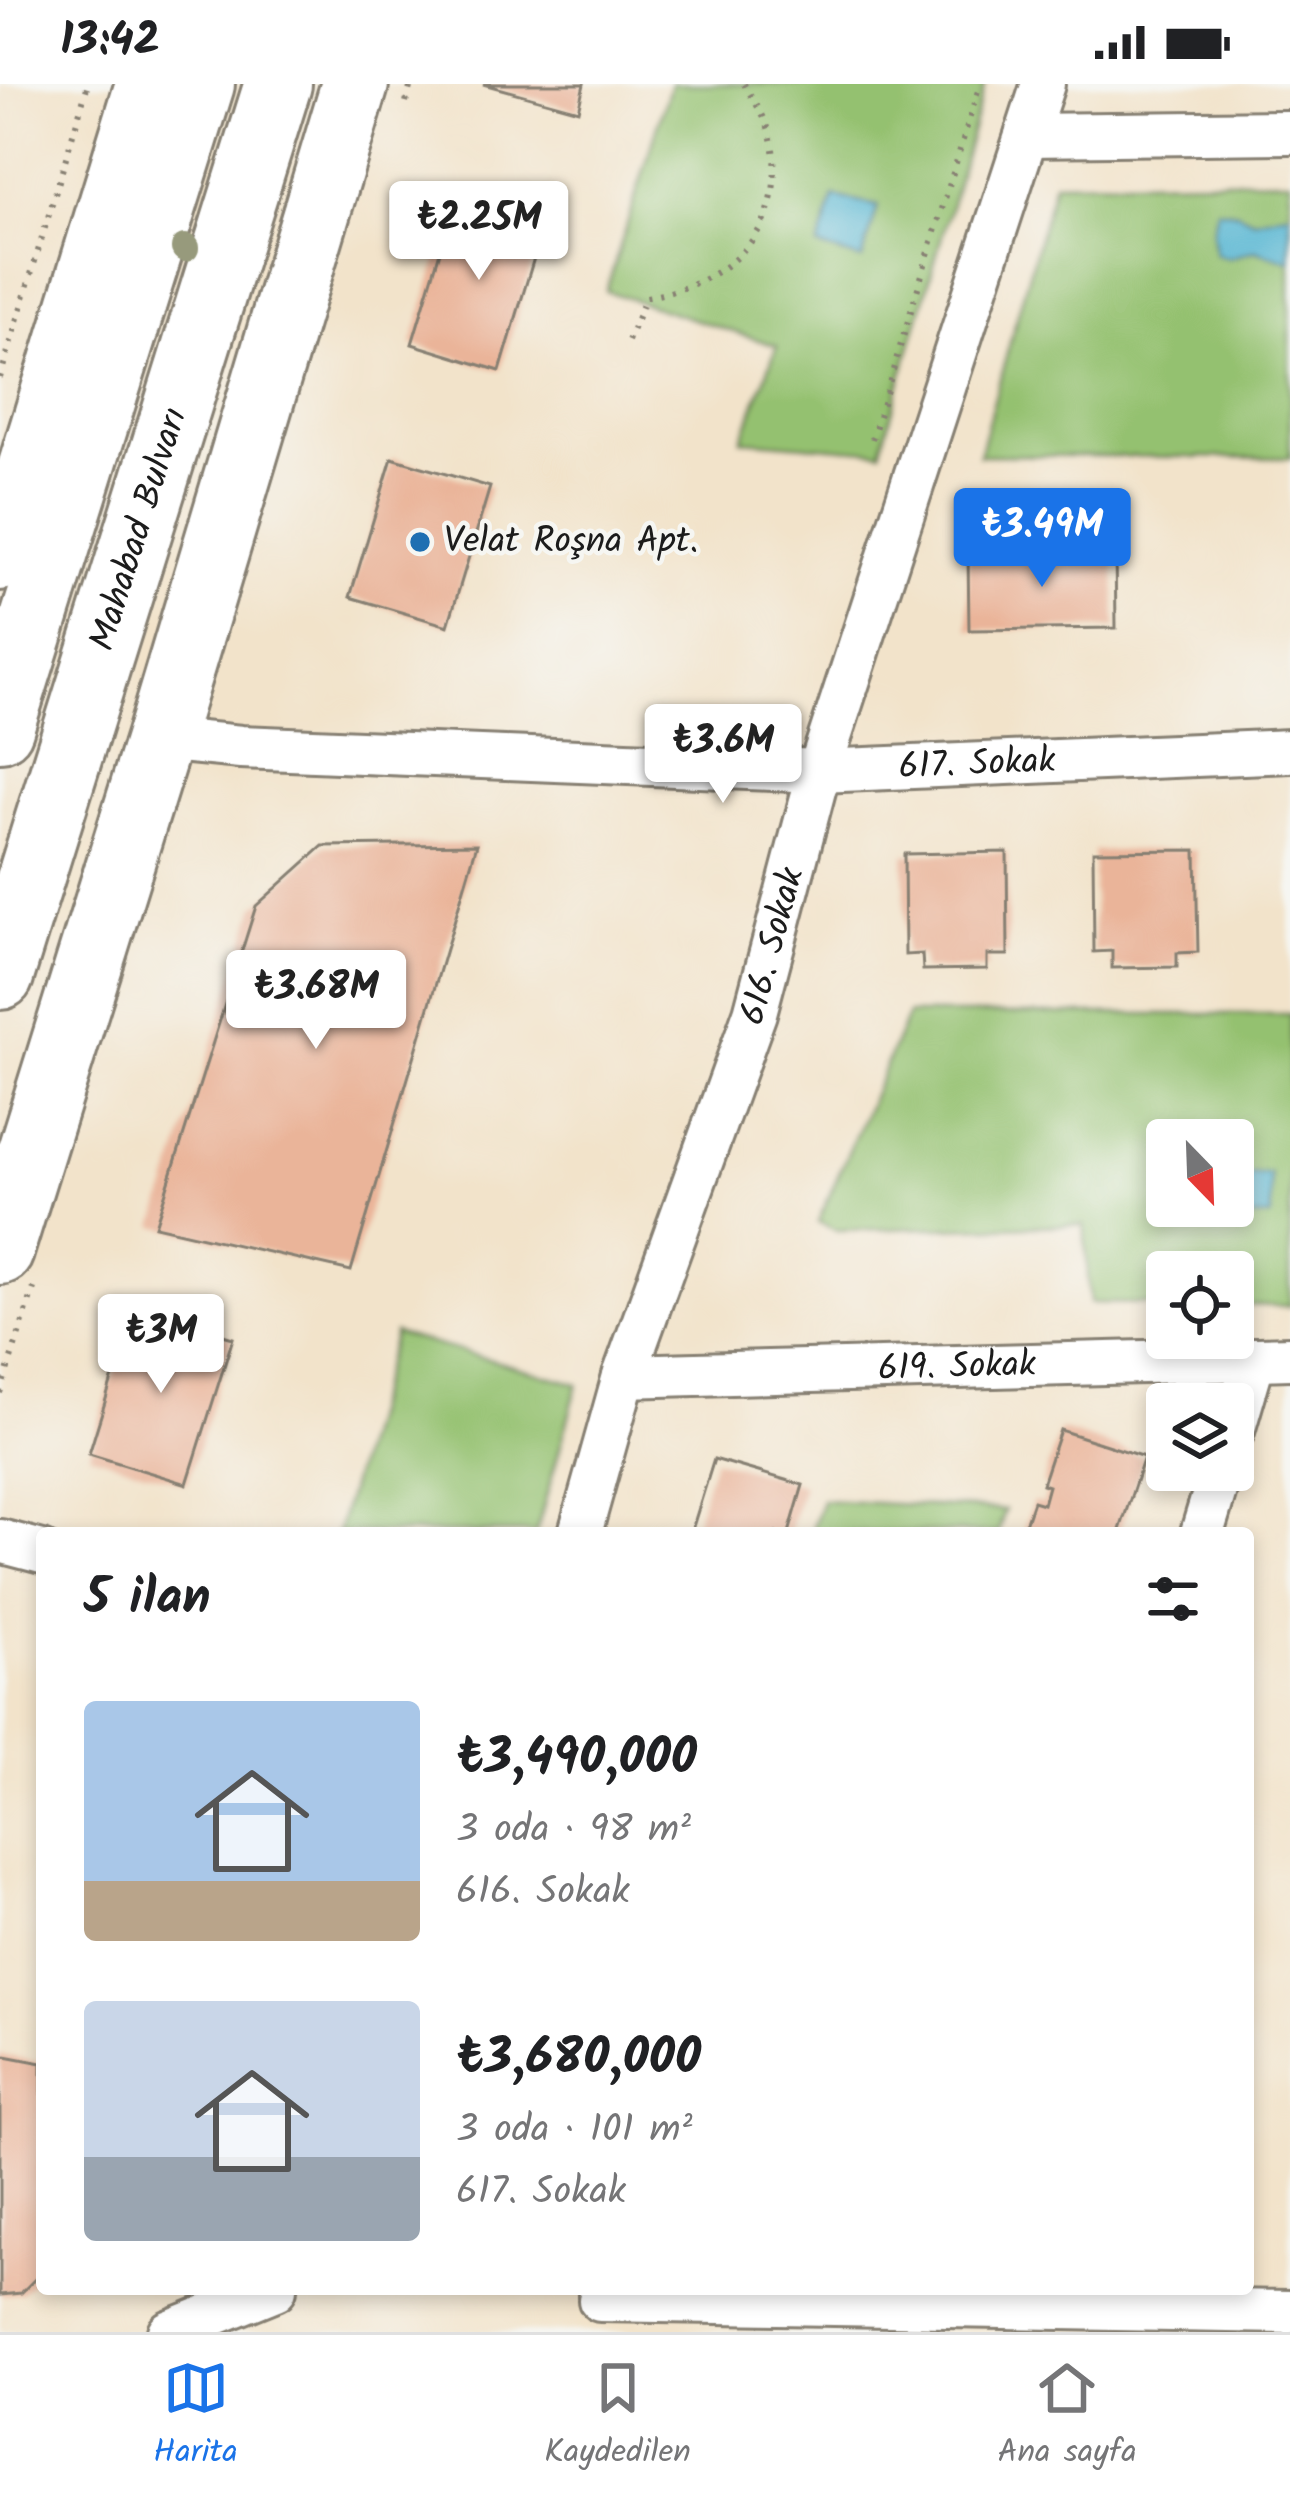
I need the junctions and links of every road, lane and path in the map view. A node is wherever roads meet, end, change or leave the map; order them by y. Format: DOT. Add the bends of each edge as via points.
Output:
graph roads {
  1 [pos="88,84"];
  2 [pos="146,84"];
  3 [pos="201,84"];
  4 [pos="278,84"];
  5 [pos="355,84"];
  6 [pos="744,84"];
  7 [pos="980,84"];
  8 [pos="1043,84"];
  9 [pos="1290,132"];
  10 [pos="1026,135"];
  11 [pos="628,341"];
  12 [pos="0,378"];
  13 [pos="872,440"];
  14 [pos="0,560"];
  15 [pos="0,728"];
  16 [pos="159,739"];
  17 [pos="1290,751"];
  18 [pos="819,771"];
  19 [pos="0,976"];
  20 [pos="0,1251"];
  21 [pos="1272,1358"];
  22 [pos="624,1376"];
  23 [pos="1254,1391"];
  24 [pos="1215,1491"];
  25 [pos="582,1527"];
  26 [pos="1204,1527"];
  27 [pos="0,1541"];
  28 [pos="36,1550"];
  29 [pos="260,2295"];
  30 [pos="984,2299"];
  31 [pos="603,2307"];
  32 [pos="1290,2312"];
  33 [pos="169,2332"];
  1 -- 12 [label="path"];
  2 -- 14 [label="main road"];
  3 -- 15 [label="main road, Mahabad Bulvarı"];
  4 -- 19 [label="main road, Mahabad Bulvarı"];
  5 -- 16 [label="main road"];
  6 -- 11 [label="path" via="769,128 776,172 765,214 745,252 718,274 646,297"];
  7 -- 13 [label="path"];
  8 -- 10 [label="street, 616. Sokak"];
  9 -- 10 [label="street"];
  10 -- 18 [label="street, 616. Sokak"];
  16 -- 18 [label="street, 617. Sokak"];
  16 -- 20 [label="main road"];
  17 -- 18 [label="street, 617. Sokak"];
  18 -- 22 [label="street, 616. Sokak" via="755,1013"];
  21 -- 22 [label="street, 619. Sokak"];
  21 -- 23 [label="street"];
  22 -- 25 [label="street, 616. Sokak"];
  24 -- 26 [label="street"];
  27 -- 28 [label="street"];
  29 -- 33 [label="street"];
  30 -- 31 [label="street"];
  30 -- 32 [label="street"];
}
